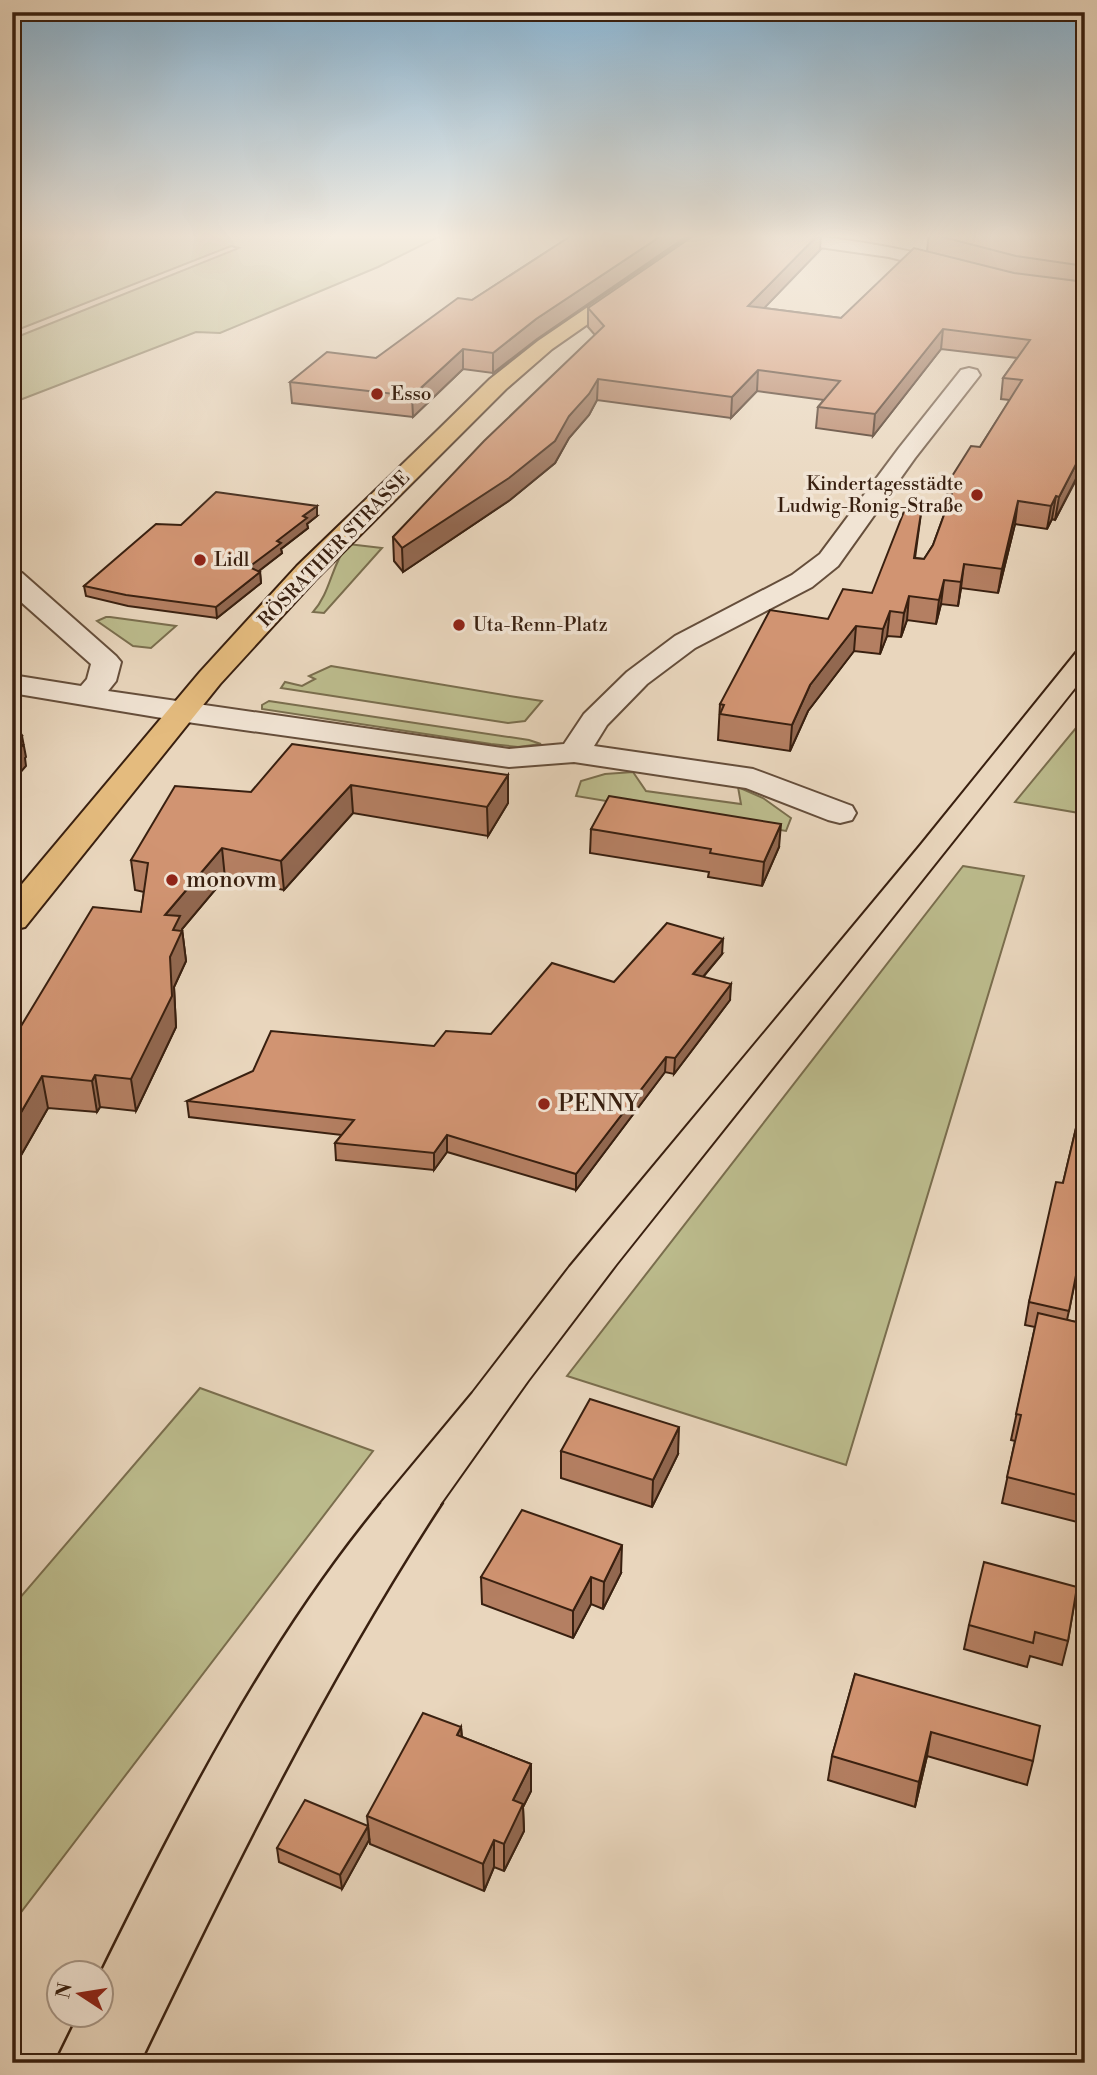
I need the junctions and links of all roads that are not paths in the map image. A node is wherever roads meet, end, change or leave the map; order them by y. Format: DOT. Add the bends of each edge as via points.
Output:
graph roads {
  1 [pos="566,331"];
  2 [pos="969,375"];
  3 [pos="12,579"];
  4 [pos="12,684"];
  5 [pos="88,697"];
  6 [pos="180,712"];
  7 [pos="574,753"];
  8 [pos="840,813"];
  9 [pos="12,919"];
  1 -- 6 [label="main road, RÖSRATHER STRASSE" via="498,384 307,572"];
  2 -- 7 [label="street" via="829,560 802,581 685,642 637,678 595,720"];
  3 -- 5 [label="street" via="106,662 102,681"];
  4 -- 5 [label="street"];
  5 -- 6 [label="street"];
  6 -- 7 [label="street" via="509,758"];
  6 -- 9 [label="main road, RÖSRATHER STRASSE"];
  7 -- 8 [label="street" via="753,779"];
}
